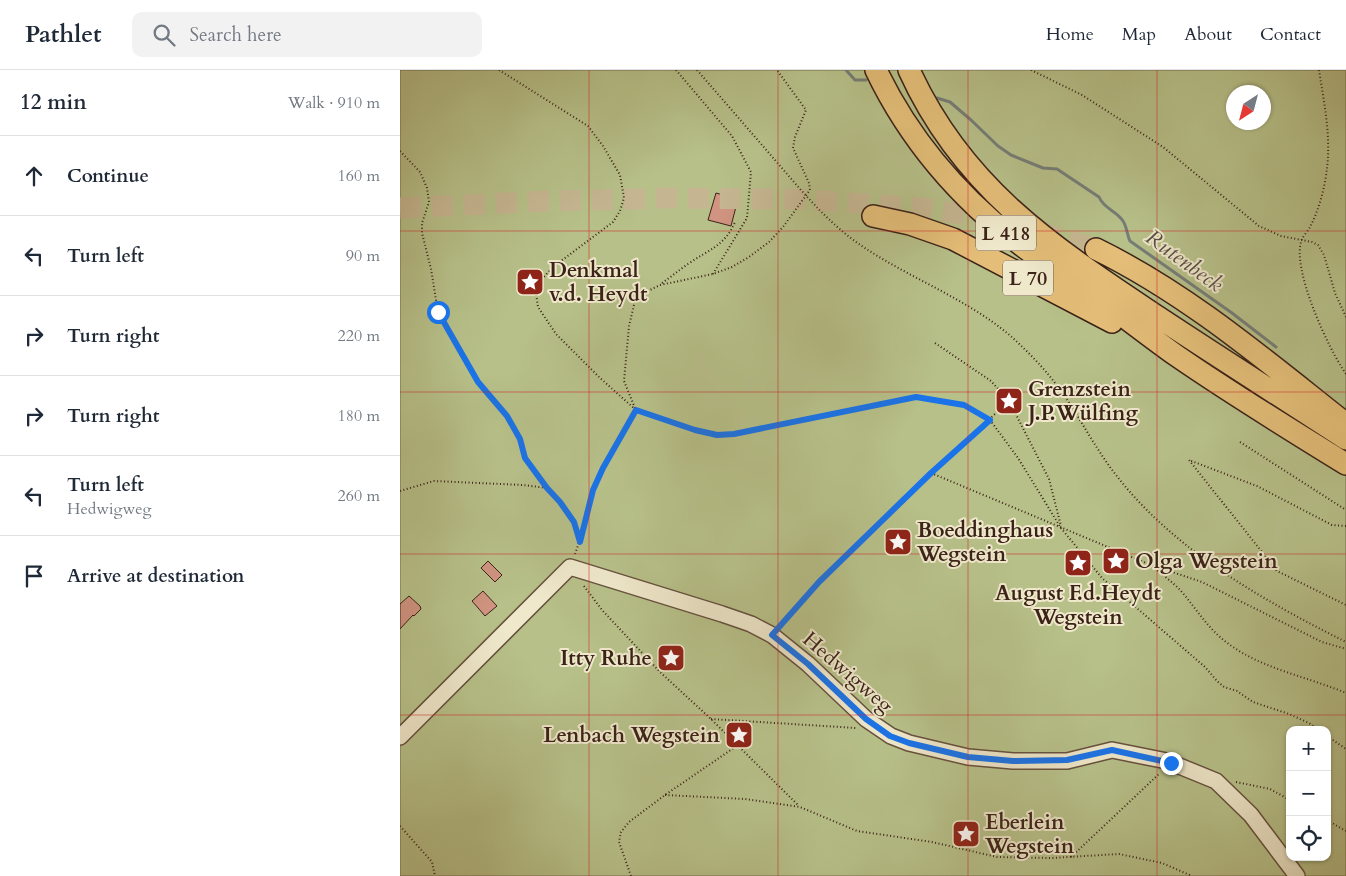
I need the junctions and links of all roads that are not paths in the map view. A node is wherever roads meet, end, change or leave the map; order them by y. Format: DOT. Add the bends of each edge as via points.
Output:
graph roads {
  1 [pos="876,70"];
  2 [pos="909,70"];
  3 [pos="873,216"];
  4 [pos="1096,249"];
  5 [pos="1177,356"];
  6 [pos="1346,424"];
  7 [pos="1346,439"];
  8 [pos="1346,464"];
  9 [pos="400,737"];
  10 [pos="1297,876"];
  1 -- 5 [label="highway, L 418" via="918,140 975,206 1031,252"];
  2 -- 7 [label="highway, L 418" via="927,107 955,148 984,184 1024,222 1116,289"];
  3 -- 5 [label="highway, L 70" via="910,224 953,240"];
  4 -- 6 [label="highway" via="1126,263 1238,338"];
  5 -- 8 [label="highway, L 418"];
  9 -- 10 [label="street, Hedwigweg" via="570,567 751,624 772,635 880,729 909,743 968,757 1013,761 1067,760 1112,750 1171,763 1216,781 1250,815"];
}
